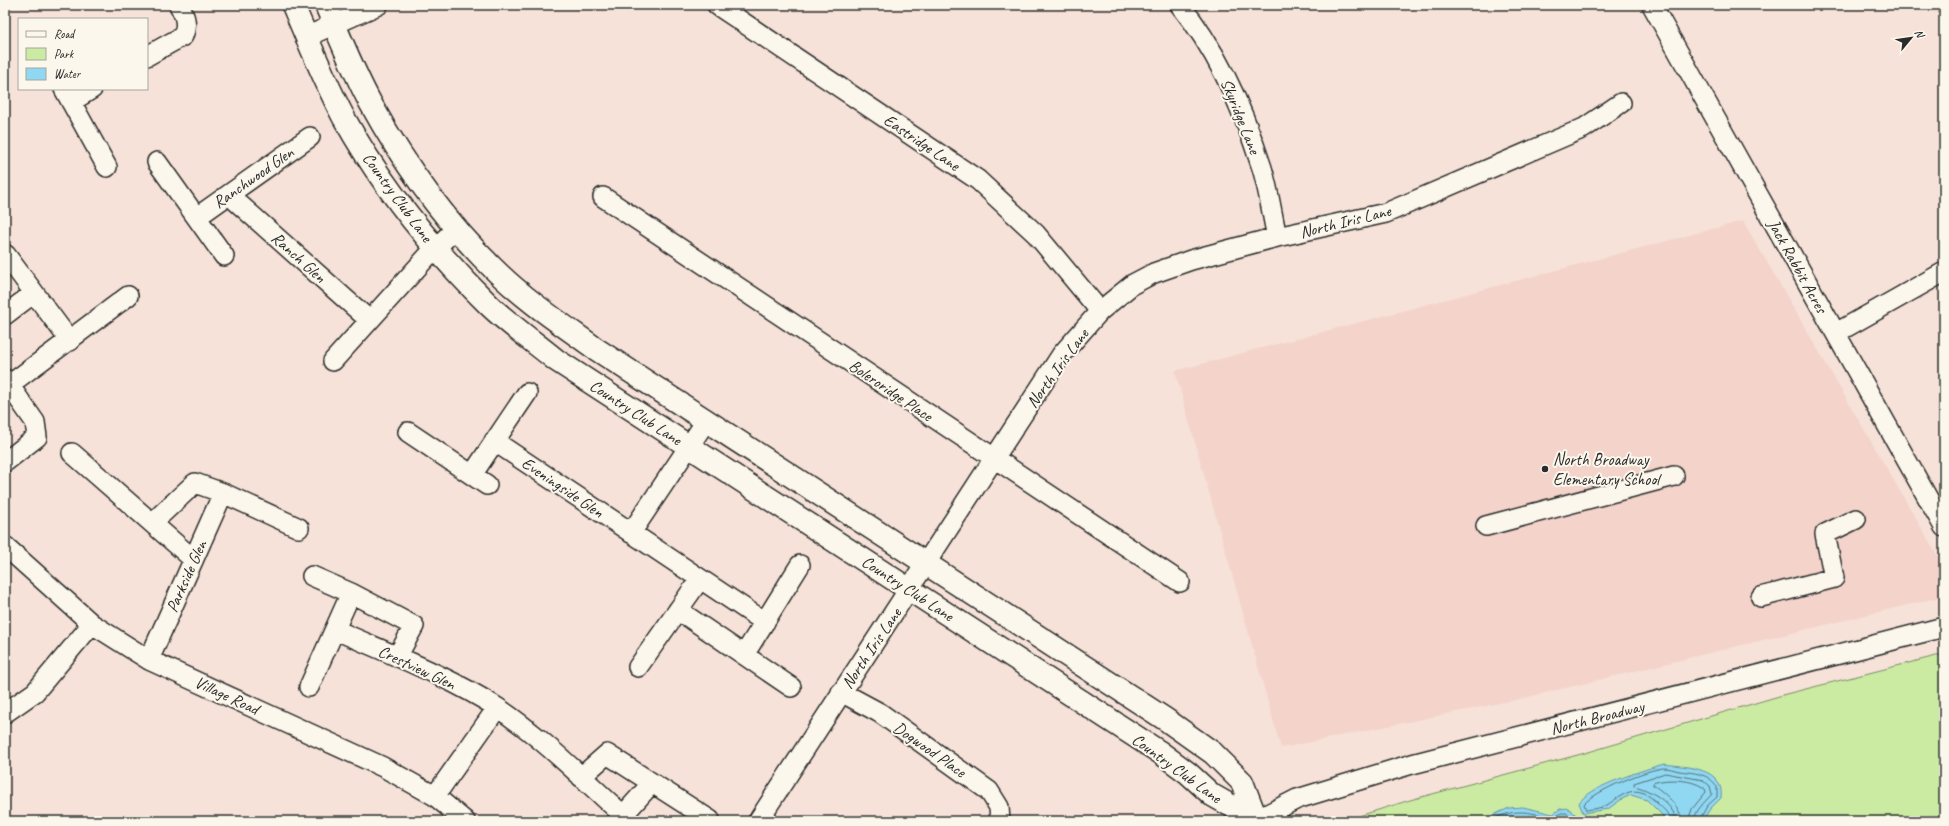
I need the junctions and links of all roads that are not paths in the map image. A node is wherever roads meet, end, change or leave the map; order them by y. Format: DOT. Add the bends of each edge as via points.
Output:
graph roads {
  1 [pos="179,5"];
  2 [pos="293,5"];
  3 [pos="378,5"];
  4 [pos="717,5"];
  5 [pos="1652,5"];
  6 [pos="1190,9"];
  7 [pos="330,15"];
  8 [pos="306,36"];
  9 [pos="148,55"];
  10 [pos="89,90"];
  11 [pos="68,96"];
  12 [pos="1621,103"];
  13 [pos="310,137"];
  14 [pos="158,162"];
  15 [pos="107,167"];
  16 [pos="229,195"];
  17 [pos="603,197"];
  18 [pos="197,217"];
  19 [pos="456,229"];
  20 [pos="1277,237"];
  21 [pos="435,248"];
  22 [pos="6,255"];
  23 [pos="224,256"];
  24 [pos="1944,272"];
  25 [pos="34,293"];
  26 [pos="128,296"];
  27 [pos="1100,311"];
  28 [pos="5,315"];
  29 [pos="370,320"];
  30 [pos="1836,333"];
  31 [pos="70,341"];
  32 [pos="333,361"];
  33 [pos="7,382"];
  34 [pos="527,393"];
  35 [pos="706,421"];
  36 [pos="408,432"];
  37 [pos="494,441"];
  38 [pos="689,447"];
  39 [pos="72,453"];
  40 [pos="994,460"];
  41 [pos="5,462"];
  42 [pos="1674,476"];
  43 [pos="224,493"];
  44 [pos="1856,519"];
  45 [pos="152,523"];
  46 [pos="1486,526"];
  47 [pos="1944,527"];
  48 [pos="299,528"];
  49 [pos="632,533"];
  50 [pos="5,546"];
  51 [pos="193,559"];
  52 [pos="926,564"];
  53 [pos="800,565"];
  54 [pos="312,576"];
  55 [pos="700,579"];
  56 [pos="1180,582"];
  57 [pos="910,589"];
  58 [pos="350,593"];
  59 [pos="1761,597"];
  60 [pos="678,610"];
  61 [pos="765,622"];
  62 [pos="92,624"];
  63 [pos="1944,627"];
  64 [pos="336,630"];
  65 [pos="744,655"];
  66 [pos="397,657"];
  67 [pos="149,660"];
  68 [pos="638,667"];
  69 [pos="309,688"];
  70 [pos="792,688"];
  71 [pos="841,692"];
  72 [pos="498,708"];
  73 [pos="5,713"];
  74 [pos="580,777"];
  75 [pos="652,783"];
  76 [pos="435,796"];
  77 [pos="1004,816"];
  78 [pos="620,818"];
  79 [pos="710,820"];
  80 [pos="465,821"];
  81 [pos="758,821"];
  82 [pos="1256,821"];
  1 -- 9 [label="street" via="186,19 183,36"];
  2 -- 8 [label="main road, Country Club Lane"];
  3 -- 7 [label="street"];
  4 -- 27 [label="street, Eastridge Lane" via="978,180 1036,234"];
  5 -- 30 [label="street, Jack Rabbit Acres"];
  6 -- 20 [label="street, Skyridge Lane" via="1232,86 1262,170"];
  7 -- 8 [label="street"];
  7 -- 19 [label="main road, Country Club Lane" via="371,104 413,173"];
  8 -- 21 [label="main road, Country Club Lane" via="344,117 378,173 404,211"];
  10 -- 11 [label="street"];
  11 -- 15 [label="street"];
  12 -- 20 [label="street, North Iris Lane" via="1584,128 1386,213"];
  13 -- 16 [label="street, Ranchwood Glen"];
  14 -- 18 [label="street, Ranchwood Glen"];
  16 -- 18 [label="street, Ranchwood Glen"];
  16 -- 29 [label="street, Ranch Glen"];
  17 -- 40 [label="street, Boleroridge Place"];
  18 -- 23 [label="street, Ranchwood Glen"];
  19 -- 21 [label="street"];
  19 -- 35 [label="main road, Country Club Lane" via="498,274 540,310"];
  20 -- 27 [label="street, North Iris Lane" via="1154,273 1133,284"];
  21 -- 29 [label="street"];
  21 -- 38 [label="main road, Country Club Lane" via="492,307 556,360"];
  22 -- 25 [label="street"];
  24 -- 30 [label="street"];
  25 -- 28 [label="street"];
  25 -- 31 [label="street"];
  26 -- 31 [label="street"];
  27 -- 40 [label="street, North Iris Lane" via="1062,354"];
  29 -- 32 [label="street"];
  30 -- 47 [label="street, Jack Rabbit Acres"];
  31 -- 33 [label="street"];
  33 -- 41 [label="street" via="35,422 36,437"];
  34 -- 37 [label="street"];
  35 -- 38 [label="street"];
  35 -- 52 [label="main road, Country Club Lane"];
  36 -- 37 [label="street" via="479,480"];
  37 -- 49 [label="street, Eveningside Glen"];
  38 -- 49 [label="street"];
  38 -- 57 [label="main road, Country Club Lane"];
  39 -- 45 [label="street"];
  40 -- 52 [label="street, North Iris Lane"];
  40 -- 56 [label="street, Boleroridge Place"];
  42 -- 46 [label="street"];
  43 -- 45 [label="street" via="195,483"];
  43 -- 48 [label="street"];
  43 -- 51 [label="street, Parkside Glen"];
  44 -- 59 [label="street" via="1825,534 1834,578"];
  45 -- 51 [label="street"];
  49 -- 55 [label="street, Eveningside Glen"];
  50 -- 62 [label="street, Village Road"];
  51 -- 67 [label="street, Parkside Glen"];
  52 -- 57 [label="street, North Iris Lane"];
  52 -- 82 [label="main road, Country Club Lane" via="1213,753 1242,782"];
  53 -- 61 [label="street"];
  54 -- 58 [label="street"];
  55 -- 60 [label="street"];
  55 -- 61 [label="street, Eveningside Glen"];
  57 -- 71 [label="street, North Iris Lane"];
  57 -- 82 [label="main road, Country Club Lane" via="1161,753 1212,795"];
  58 -- 64 [label="street"];
  58 -- 66 [label="street" via="414,626"];
  60 -- 65 [label="street"];
  60 -- 68 [label="street"];
  61 -- 65 [label="street"];
  62 -- 67 [label="street, Village Road"];
  62 -- 73 [label="street" via="35,692"];
  63 -- 82 [label="street, North Broadway" via="1412,764 1297,799"];
  64 -- 66 [label="street, Crestview Glen"];
  64 -- 69 [label="street"];
  65 -- 70 [label="street"];
  66 -- 72 [label="street, Crestview Glen" via="448,680"];
  67 -- 76 [label="street, Village Road" via="383,767"];
  71 -- 77 [label="street, Dogwood Place" via="880,713 989,790"];
  71 -- 81 [label="street, North Iris Lane"];
  72 -- 74 [label="street, Crestview Glen"];
  72 -- 76 [label="street"];
  74 -- 75 [label="street" via="607,754"];
  74 -- 78 [label="street, Crestview Glen"];
  75 -- 78 [label="street"];
  75 -- 79 [label="street"];
  76 -- 80 [label="street, Village Road"];
}
